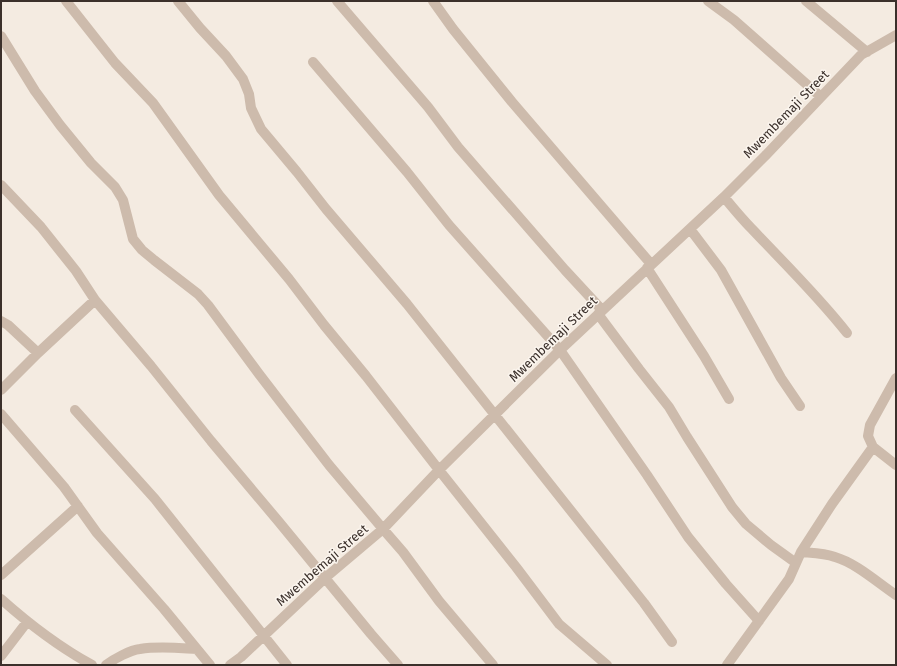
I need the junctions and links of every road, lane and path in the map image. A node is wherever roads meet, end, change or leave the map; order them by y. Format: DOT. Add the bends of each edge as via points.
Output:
graph roads {
  1 [pos="66,1"];
  2 [pos="178,1"];
  3 [pos="337,1"];
  4 [pos="433,1"];
  5 [pos="708,1"];
  6 [pos="806,1"];
  7 [pos="896,35"];
  8 [pos="1,36"];
  9 [pos="867,52"];
  10 [pos="313,62"];
  11 [pos="821,97"];
  12 [pos="1,185"];
  13 [pos="724,197"];
  14 [pos="690,229"];
  15 [pos="649,266"];
  16 [pos="95,300"];
  17 [pos="600,312"];
  18 [pos="1,321"];
  19 [pos="847,333"];
  20 [pos="560,350"];
  21 [pos="38,353"];
  22 [pos="896,378"];
  23 [pos="1,390"];
  24 [pos="729,399"];
  25 [pos="800,406"];
  26 [pos="75,410"];
  27 [pos="1,414"];
  28 [pos="495,415"];
  29 [pos="873,447"];
  30 [pos="896,465"];
  31 [pos="439,470"];
  32 [pos="78,506"];
  33 [pos="383,529"];
  34 [pos="801,552"];
  35 [pos="796,563"];
  36 [pos="1,575"];
  37 [pos="325,578"];
  38 [pos="896,595"];
  39 [pos="1,599"];
  40 [pos="759,621"];
  41 [pos="27,622"];
  42 [pos="263,636"];
  43 [pos="672,642"];
  44 [pos="197,649"];
  45 [pos="1,656"];
  46 [pos="88,664"];
  47 [pos="106,665"];
  48 [pos="210,665"];
  49 [pos="230,665"];
  50 [pos="287,665"];
  51 [pos="398,665"];
  52 [pos="493,665"];
  53 [pos="607,665"];
  54 [pos="727,665"];
  1 -- 31 [label="street" via="115,63 153,103 219,195"];
  2 -- 28 [label="street" via="243,79 251,108 261,129 407,304"];
  3 -- 17 [label="street" via="428,106 458,148"];
  4 -- 15 [label="street" via="512,102"];
  5 -- 11 [label="street" via="734,20"];
  6 -- 9 [label="street"];
  7 -- 9 [label="street, Mwembemaji Street"];
  8 -- 33 [label="street" via="35,91 60,125 91,164 115,187 123,200 133,239 142,250 198,294 208,305 324,458"];
  9 -- 11 [label="street, Mwembemaji Street" via="860,56"];
  10 -- 20 [label="street" via="454,230"];
  11 -- 13 [label="street, Mwembemaji Street"];
  12 -- 16 [label="street" via="42,227"];
  13 -- 14 [label="street, Mwembemaji Street"];
  13 -- 19 [label="street"];
  14 -- 15 [label="street, Mwembemaji Street"];
  14 -- 25 [label="street" via="721,270 781,378"];
  15 -- 17 [label="street, Mwembemaji Street"];
  15 -- 24 [label="street"];
  16 -- 21 [label="street"];
  16 -- 37 [label="street"];
  17 -- 20 [label="street, Mwembemaji Street"];
  17 -- 35 [label="street" via="669,407 732,507 746,524"];
  18 -- 21 [label="street"];
  20 -- 28 [label="street, Mwembemaji Street"];
  20 -- 40 [label="street" via="688,537"];
  21 -- 23 [label="street"];
  22 -- 29 [label="street" via="870,425 868,436"];
  26 -- 42 [label="street" via="155,499"];
  27 -- 32 [label="street"];
  28 -- 31 [label="street, Mwembemaji Street"];
  28 -- 43 [label="street"];
  29 -- 30 [label="street"];
  29 -- 34 [label="street"];
  31 -- 33 [label="street, Mwembemaji Street"];
  31 -- 53 [label="street" via="559,624"];
  32 -- 36 [label="street"];
  32 -- 44 [label="street" via="97,533"];
  33 -- 37 [label="street, Mwembemaji Street"];
  33 -- 52 [label="street"];
  34 -- 35 [label="street"];
  34 -- 38 [label="street" via="824,554 846,561"];
  35 -- 40 [label="street" via="789,579"];
  37 -- 42 [label="street, Mwembemaji Street"];
  37 -- 51 [label="street"];
  39 -- 41 [label="street"];
  40 -- 54 [label="street"];
  41 -- 45 [label="street"];
  41 -- 46 [label="street"];
  42 -- 49 [label="street, Mwembemaji Street"];
  42 -- 50 [label="street"];
  44 -- 47 [label="street" via="138,649"];
  44 -- 48 [label="street"];
}
